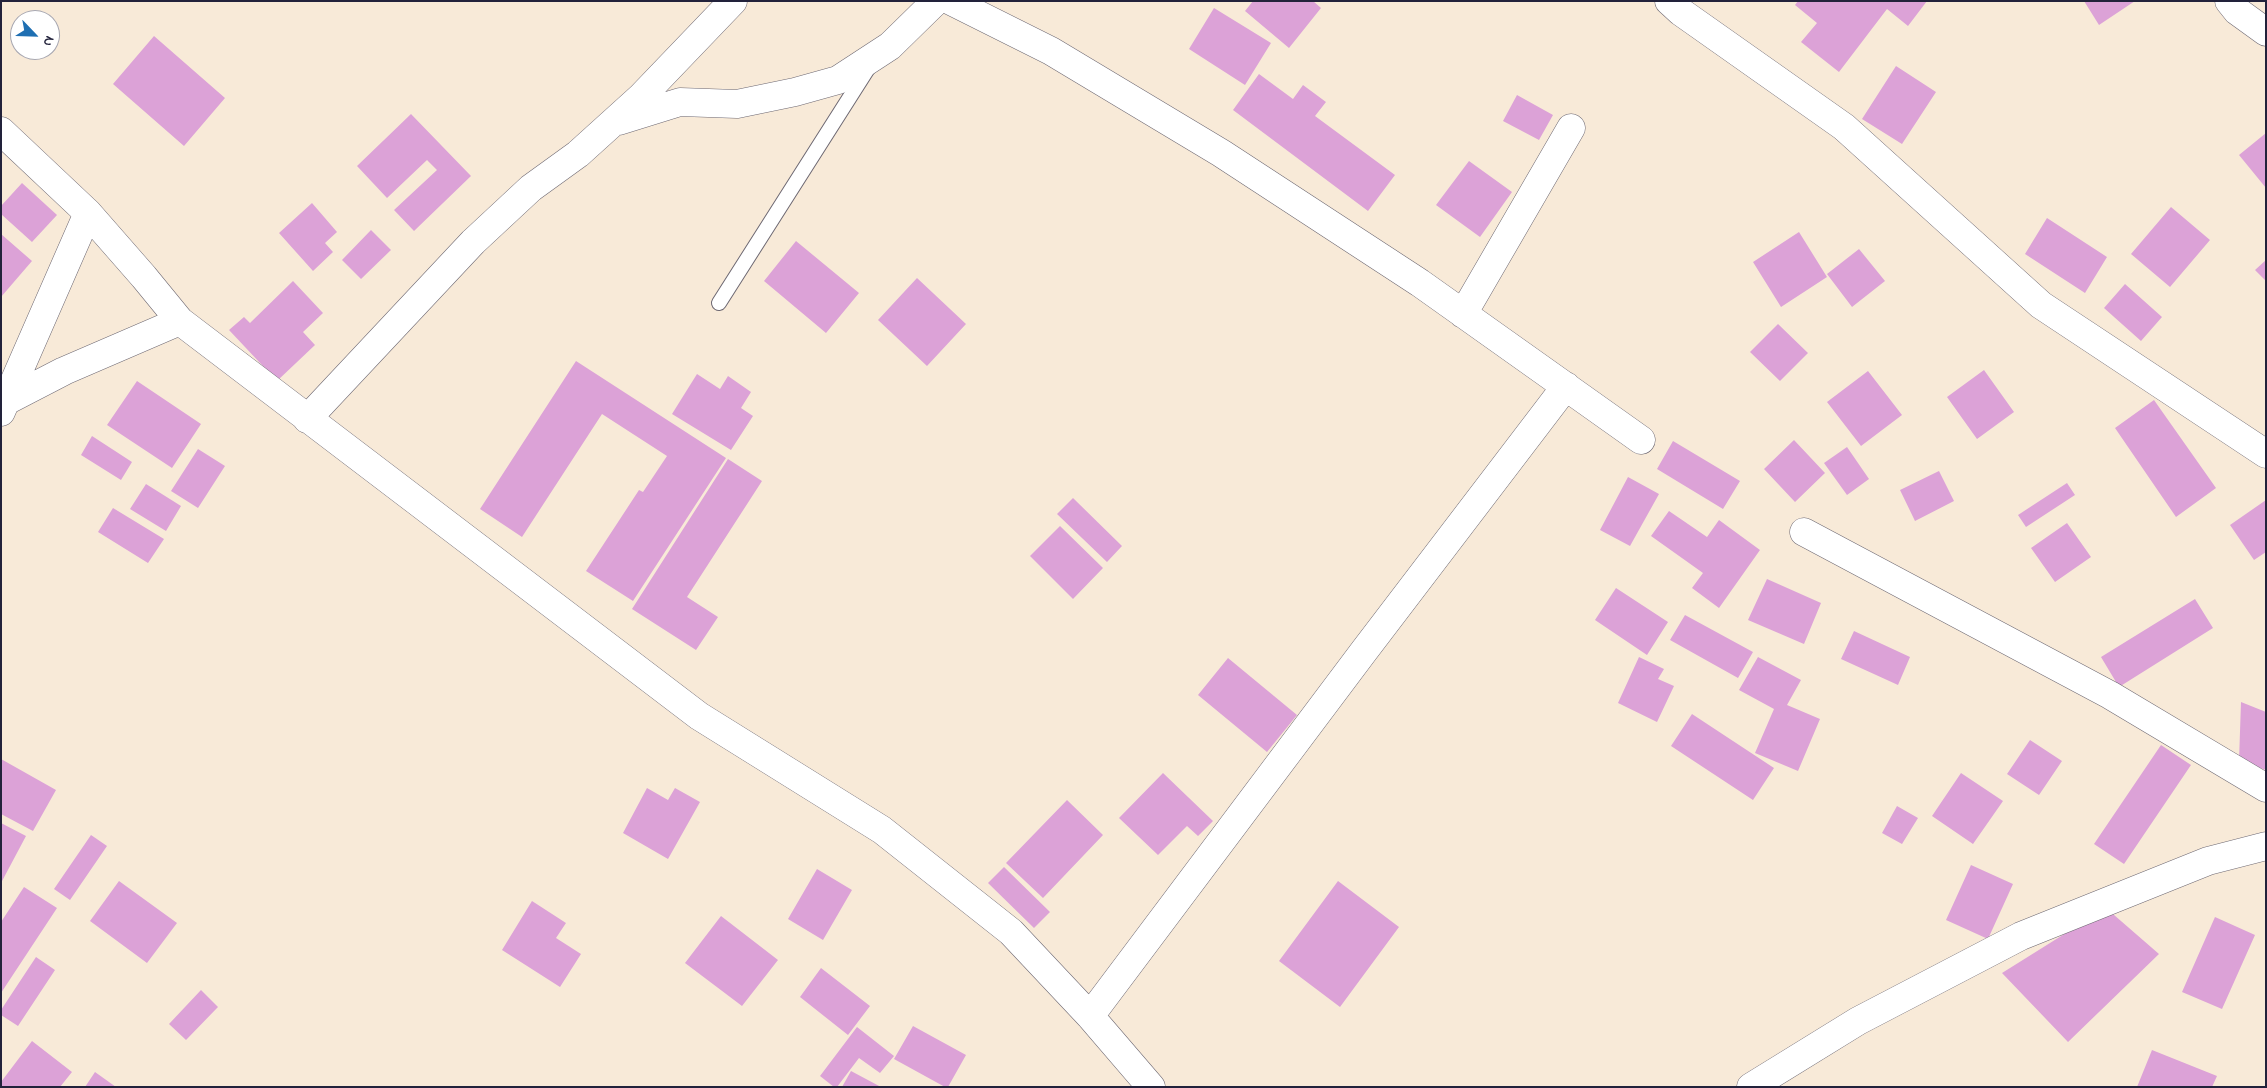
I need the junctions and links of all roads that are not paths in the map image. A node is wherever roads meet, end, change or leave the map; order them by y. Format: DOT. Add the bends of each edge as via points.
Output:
graph roads {
  1 [pos="733,1"];
  2 [pos="936,1"];
  3 [pos="951,1"];
  4 [pos="1669,1"];
  5 [pos="2229,1"];
  6 [pos="2266,32"];
  7 [pos="878,54"];
  8 [pos="610,124"];
  9 [pos="1571,128"];
  10 [pos="1,131"];
  11 [pos="88,213"];
  12 [pos="719,303"];
  13 [pos="1463,314"];
  14 [pos="180,321"];
  15 [pos="1566,386"];
  16 [pos="4,406"];
  17 [pos="307,419"];
  18 [pos="1641,440"];
  19 [pos="2266,454"];
  20 [pos="1804,532"];
  21 [pos="2266,788"];
  22 [pos="2266,846"];
  23 [pos="1090,1016"];
  24 [pos="1151,1087"];
  25 [pos="1751,1087"];
  1 -- 8 [label="street" via="641,97"];
  2 -- 7 [label="street"];
  3 -- 13 [label="street" via="1051,51 1221,153"];
  4 -- 19 [label="street" via="1844,127 2040,305"];
  5 -- 6 [label="street" via="2237,11"];
  7 -- 8 [label="street" via="838,80 795,92 737,104 680,102"];
  7 -- 12 [label="lane"];
  8 -- 17 [label="street" via="578,154 531,188 473,242"];
  9 -- 13 [label="street"];
  10 -- 11 [label="street"];
  11 -- 14 [label="street"];
  11 -- 16 [label="street"];
  13 -- 15 [label="street"];
  14 -- 16 [label="street" via="64,370"];
  14 -- 17 [label="street"];
  15 -- 18 [label="street"];
  15 -- 23 [label="street"];
  17 -- 23 [label="street" via="699,716 882,830 1011,932"];
  20 -- 21 [label="street" via="2110,695"];
  22 -- 25 [label="street" via="2208,861 2021,936 1858,1021"];
  23 -- 24 [label="street"];
}
